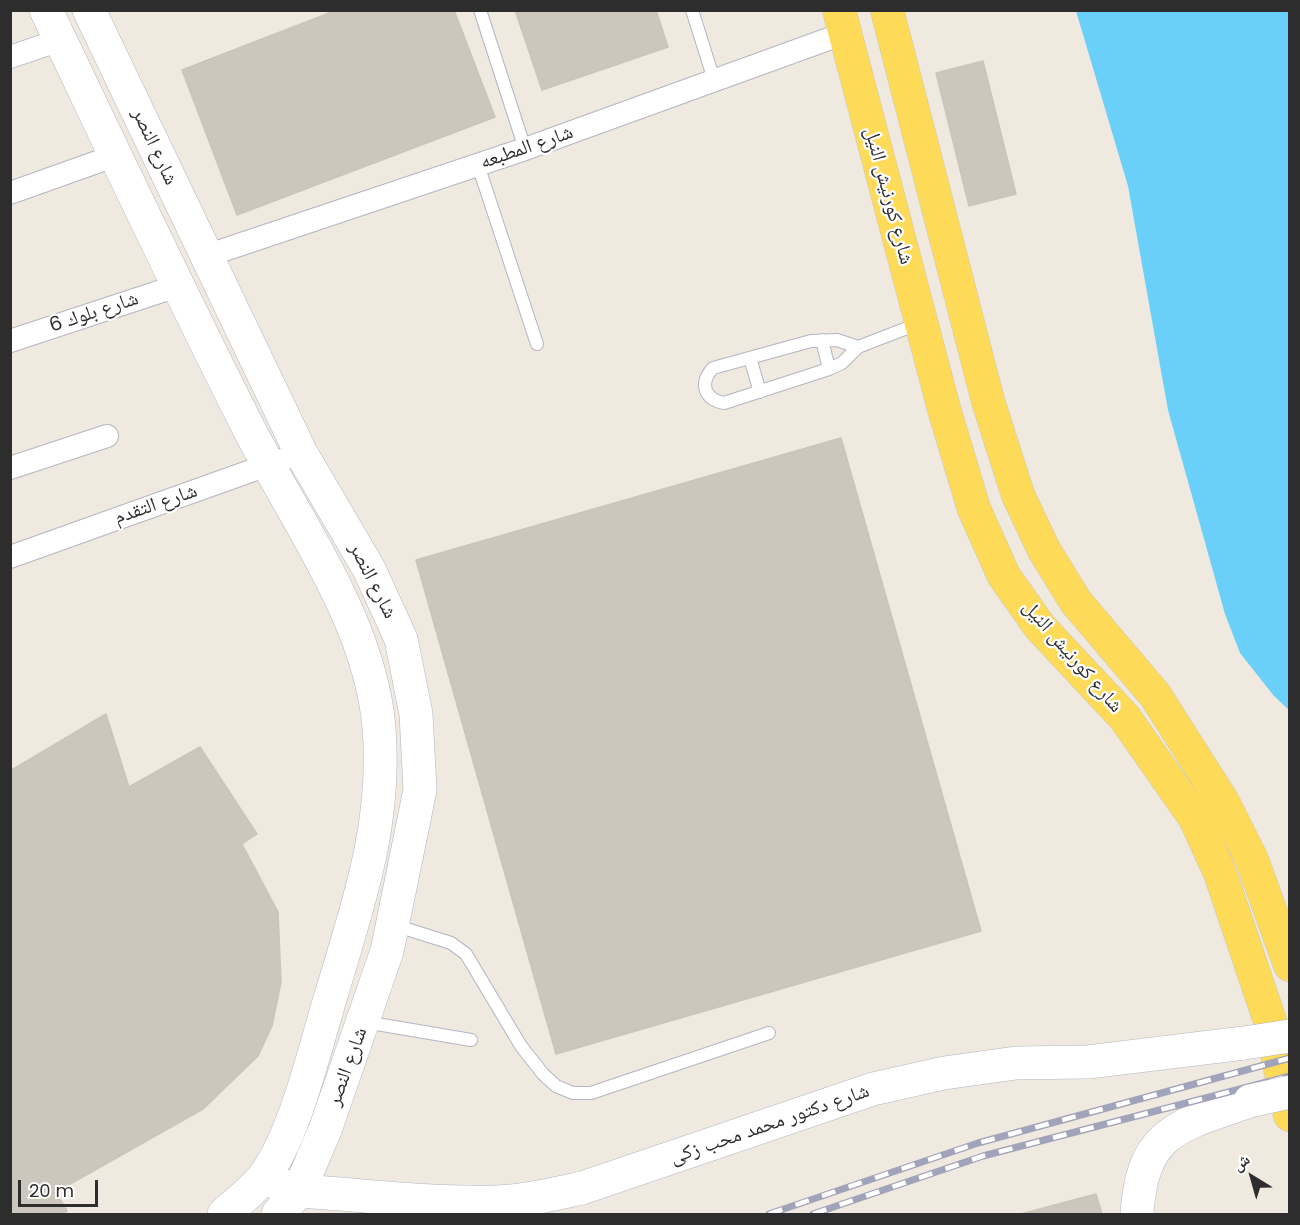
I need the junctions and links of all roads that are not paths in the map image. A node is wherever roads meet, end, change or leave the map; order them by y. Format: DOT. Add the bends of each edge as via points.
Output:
graph roads {
  1 [pos="46,10"];
  2 [pos="480,10"];
  3 [pos="692,10"];
  4 [pos="887,10"];
  5 [pos="98,13"];
  6 [pos="842,22"];
  7 [pos="60,40"];
  8 [pos="10,57"];
  9 [pos="714,80"];
  10 [pos="525,149"];
  11 [pos="114,156"];
  12 [pos="478,165"];
  13 [pos="10,193"];
  14 [pos="206,256"];
  15 [pos="177,286"];
  16 [pos="921,323"];
  17 [pos="822,340"];
  18 [pos="10,341"];
  19 [pos="537,344"];
  20 [pos="858,347"];
  21 [pos="750,358"];
  22 [pos="829,369"];
  23 [pos="760,392"];
  24 [pos="107,435"];
  25 [pos="301,453"];
  26 [pos="268,465"];
  27 [pos="10,468"];
  28 [pos="10,556"];
  29 [pos="393,924"];
  30 [pos="1290,965"];
  31 [pos="364,1022"];
  32 [pos="769,1033"];
  33 [pos="1290,1036"];
  34 [pos="471,1040"];
  35 [pos="1290,1092"];
  36 [pos="1290,1115"];
  37 [pos="263,1178"];
  38 [pos="288,1203"];
  39 [pos="224,1215"];
  40 [pos="1137,1215"];
  1 -- 7 [label="main road, شارع النصر"];
  2 -- 10 [label="lane"];
  3 -- 9 [label="lane"];
  4 -- 30 [label="main road, شارع كورنيش النيل" via="988,401 1018,495 1044,550 1076,602 1155,695 1223,802 1252,860"];
  5 -- 14 [label="main road, شارع النصر"];
  6 -- 9 [label="street, شارع المطبعه"];
  6 -- 16 [label="main road, شارع كورنيش النيل"];
  7 -- 8 [label="street"];
  7 -- 11 [label="main road, شارع النصر"];
  9 -- 10 [label="street, شارع المطبعه"];
  10 -- 12 [label="street, شارع المطبعه"];
  11 -- 13 [label="street"];
  11 -- 15 [label="main road, شارع النصر"];
  12 -- 14 [label="street, شارع المطبعه"];
  12 -- 19 [label="lane"];
  14 -- 25 [label="main road, شارع النصر"];
  15 -- 18 [label="street, شارع بلوك 6"];
  15 -- 26 [label="main road, شارع النصر"];
  16 -- 20 [label="lane"];
  16 -- 36 [label="main road, شارع كورنيش النيل" via="974,509 1004,576 1040,627 1125,718 1195,818 1220,873 1270,1021"];
  17 -- 20 [label="lane"];
  17 -- 21 [label="lane"];
  17 -- 22 [label="lane"];
  20 -- 22 [label="lane" via="842,363"];
  21 -- 23 [label="lane"];
  21 -- 23 [label="lane" via="713,368 706,375 706,394 723,404"];
  22 -- 23 [label="lane"];
  24 -- 27 [label="street"];
  25 -- 26 [label="street, شارع التقدم"];
  25 -- 29 [label="main road, شارع النصر" via="369,569 401,639 416,714 420,790"];
  26 -- 28 [label="street, شارع التقدم"];
  26 -- 37 [label="main road, شارع النصر" via="356,632 379,724 381,772 378,820 360,900 298,1104"];
  29 -- 31 [label="main road, شارع النصر"];
  29 -- 32 [label="lane" via="451,943 466,954 521,1046 556,1086 573,1093 591,1093"];
  31 -- 34 [label="lane"];
  31 -- 38 [label="main road, شارع النصر" via="325,1130"];
  33 -- 38 [label="main road, شارع دكتور محمد محب زكى, bridge" via="1088,1062 1016,1063 944,1072 873,1089 582,1188 539,1197 497,1202"];
  35 -- 40 [label="main road, bridge" via="1182,1124 1160,1141 1149,1158 1138,1195"];
  37 -- 38 [label="main road, شارع دكتور محمد محب زكى"];
  37 -- 39 [label="main road"];
}
